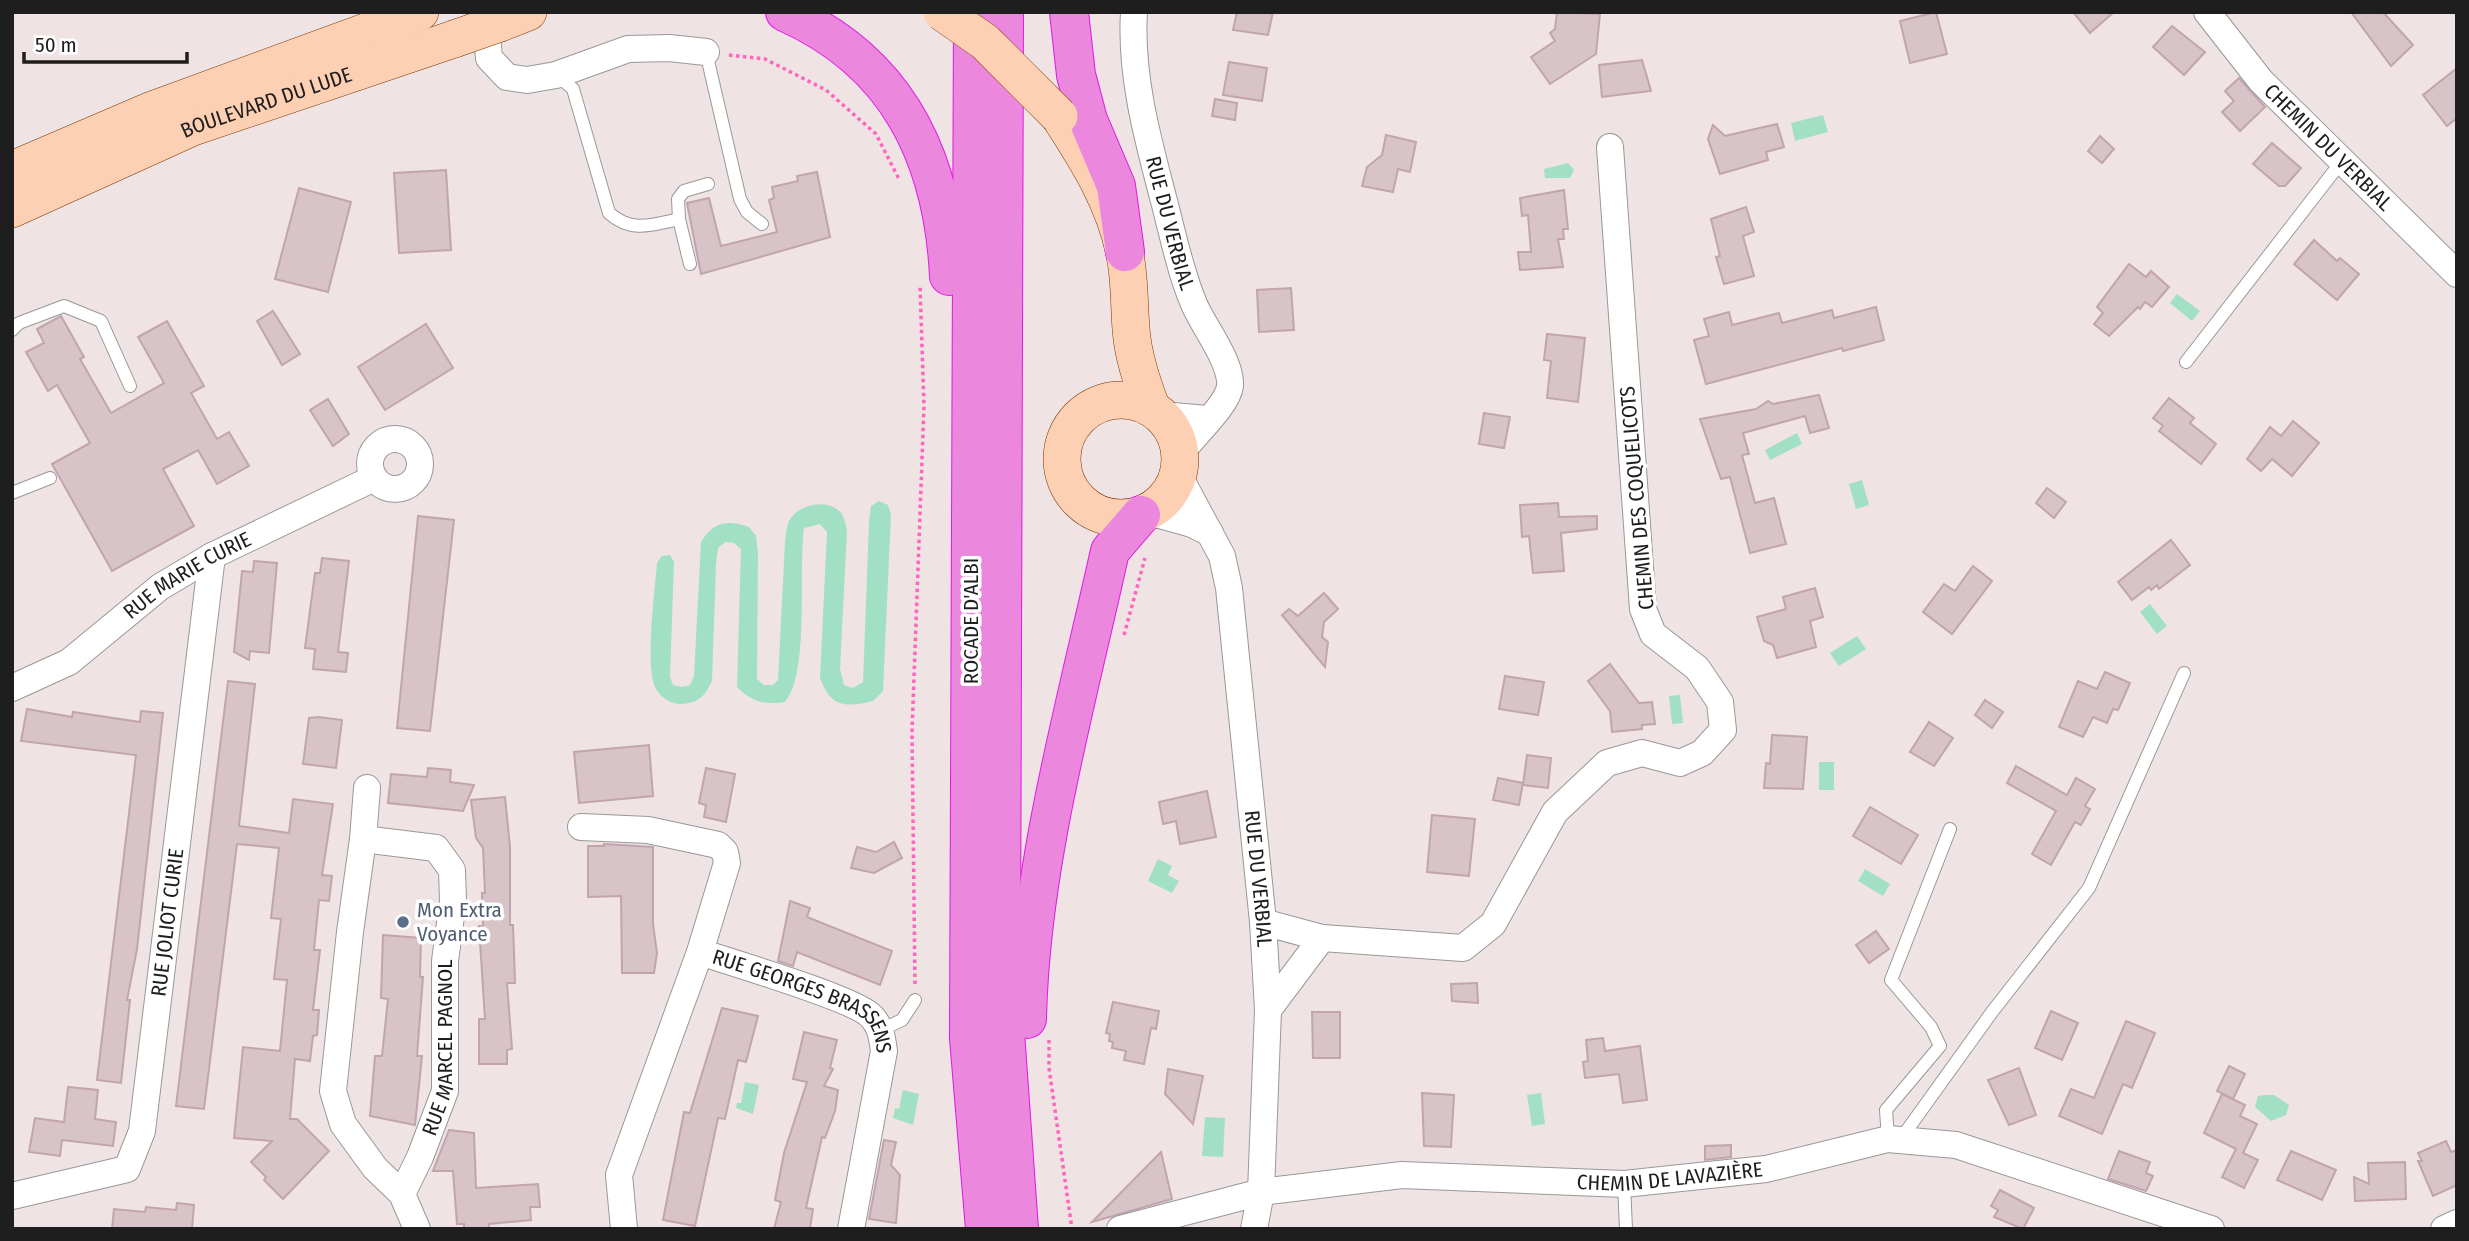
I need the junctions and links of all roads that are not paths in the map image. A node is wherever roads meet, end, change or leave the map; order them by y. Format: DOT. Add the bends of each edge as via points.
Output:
graph roads {
  1 [pos="421,12"];
  2 [pos="785,12"];
  3 [pos="942,12"];
  4 [pos="973,12"];
  5 [pos="1004,12"];
  6 [pos="1069,12"];
  7 [pos="1134,12"];
  8 [pos="2207,12"];
  9 [pos="504,16"];
  10 [pos="706,52"];
  11 [pos="556,75"];
  12 [pos="1610,147"];
  13 [pos="2342,161"];
  14 [pos="14,167"];
  15 [pos="708,184"];
  16 [pos="12,209"];
  17 [pos="679,219"];
  18 [pos="762,224"];
  19 [pos="1125,252"];
  20 [pos="690,264"];
  21 [pos="2457,274"];
  22 [pos="12,330"];
  23 [pos="1131,330"];
  24 [pos="2186,362"];
  25 [pos="130,386"];
  26 [pos="1090,408"];
  27 [pos="1156,411"];
  28 [pos="1208,419"];
  29 [pos="1179,464"];
  30 [pos="50,478"];
  31 [pos="374,478"];
  32 [pos="12,493"];
  33 [pos="1145,514"];
  34 [pos="1210,533"];
  35 [pos="212,556"];
  36 [pos="2185,673"];
  37 [pos="12,688"];
  38 [pos="367,788"];
  39 [pos="581,827"];
  40 [pos="1950,829"];
  41 [pos="363,839"];
  42 [pos="1263,922"];
  43 [pos="1322,938"];
  44 [pos="700,952"];
  45 [pos="915,1000"];
  46 [pos="1269,1010"];
  47 [pos="881,1030"];
  48 [pos="969,1038"];
  49 [pos="1894,1140"];
  50 [pos="1624,1184"];
  51 [pos="1014,1187"];
  52 [pos="1261,1192"];
  53 [pos="401,1194"];
  54 [pos="12,1196"];
  55 [pos="2165,1222"];
  56 [pos="2457,1223"];
  57 [pos="417,1229"];
  58 [pos="624,1229"];
  59 [pos="851,1229"];
  60 [pos="985,1229"];
  61 [pos="1019,1229"];
  62 [pos="1119,1229"];
  63 [pos="1254,1229"];
  64 [pos="1626,1229"];
  65 [pos="2211,1229"];
  66 [pos="2444,1229"];
  1 -- 14 [label="main road, BOULEVARD DU LUDE" via="152,110"];
  2 -- 48 [label="highway" via="816,26 857,55 887,86 916,130 934,174 947,236 952,331 951,675"];
  3 -- 19 [label="main road, bridge" via="985,42 1059,116 1096,173"];
  4 -- 48 [label="highway, ROCADE D'ALBI"];
  5 -- 51 [label="highway, ROCADE D'ALBI" via="1001,964"];
  6 -- 19 [label="highway" via="1076,75 1087,120 1116,186"];
  7 -- 28 [label="street, RUE DU VERBIAL" via="1134,57 1145,129 1176,250 1193,303 1228,365 1230,387"];
  8 -- 13 [label="street, CHEMIN DU VERBIAL" via="2261,81"];
  9 -- 11 [label="street" via="489,58 507,77 527,80"];
  9 -- 16 [label="main road, BOULEVARD DU LUDE, bridge" via="454,39 193,127"];
  10 -- 11 [label="street" via="628,49"];
  10 -- 18 [label="lane" via="740,199"];
  11 -- 17 [label="lane" via="573,89 609,213 619,223 638,228"];
  12 -- 43 [label="street, CHEMIN DES COQUELICOTS" via="1643,609 1653,634 1697,668 1720,702 1723,730 1702,753 1680,763 1642,753 1607,763 1555,812 1493,924 1463,948"];
  13 -- 21 [label="street, CHEMIN DU VERBIAL"];
  13 -- 24 [label="lane"];
  15 -- 17 [label="lane" via="684,191 678,199"];
  17 -- 20 [label="lane"];
  19 -- 23 [label="main road"];
  22 -- 25 [label="lane" via="64,306 101,321"];
  23 -- 26 [label="main road" via="1116,370"];
  23 -- 27 [label="main road" via="1139,373"];
  26 -- 27 [label="main road" via="1120,399"];
  26 -- 33 [label="main road" via="1065,438 1061,457 1068,484 1085,507 1103,516 1122,519"];
  27 -- 28 [label="street"];
  27 -- 29 [label="main road" via="1171,426"];
  28 -- 29 [label="street, RUE DU VERBIAL"];
  29 -- 33 [label="main road" via="1162,502"];
  29 -- 34 [label="street, RUE DU VERBIAL"];
  30 -- 32 [label="lane"];
  31 -- 35 [label="street, RUE MARIE CURIE"];
  33 -- 34 [label="street" via="1192,524"];
  33 -- 51 [label="highway" via="1111,551 1042,868 1028,966 1027,1139"];
  34 -- 42 [label="street, RUE DU VERBIAL" via="1222,556 1229,588"];
  35 -- 37 [label="street, RUE MARIE CURIE" via="160,587 69,662"];
  35 -- 54 [label="street, RUE JOLIOT CURIE" via="142,1131 127,1169"];
  36 -- 49 [label="lane" via="2089,888"];
  38 -- 41 [label="street"];
  39 -- 44 [label="street" via="649,830 718,845 727,863"];
  40 -- 49 [label="lane" via="1891,980 1931,1027 1940,1046 1886,1110"];
  41 -- 53 [label="street" via="333,1091 343,1124"];
  41 -- 53 [label="street, RUE MARCEL PAGNOL" via="436,848 452,870 445,961 445,1091"];
  42 -- 43 [label="street, CHEMIN DES COQUELICOTS"];
  42 -- 46 [label="street, RUE DU VERBIAL"];
  43 -- 46 [label="street"];
  44 -- 47 [label="street, RUE GEORGES BRASSENS" via="847,1003 871,1014"];
  44 -- 58 [label="street, RUE GEORGES BRASSENS" via="619,1175"];
  45 -- 47 [label="lane" via="902,1020"];
  46 -- 52 [label="street, RUE DU VERBIAL"];
  47 -- 59 [label="street, RUE GEORGES BRASSENS" via="884,1051"];
  48 -- 60 [label="highway, ROCADE D'ALBI"];
  49 -- 50 [label="street, CHEMIN DE LAVAZIÈRE" via="1766,1168"];
  49 -- 55 [label="street, CHEMIN DE LAVAZIÈRE" via="1956,1145"];
  50 -- 52 [label="street, CHEMIN DE LAVAZIÈRE" via="1402,1175"];
  50 -- 64 [label="lane"];
  51 -- 61 [label="highway, ROCADE D'ALBI"];
  52 -- 62 [label="street, CHEMIN DE LAVAZIÈRE"];
  52 -- 63 [label="street, RUE DU VERBIAL"];
  53 -- 57 [label="street"];
  55 -- 65 [label="street, CHEMIN DE LAVAZIÈRE"];
  56 -- 66 [label="street"];
}
